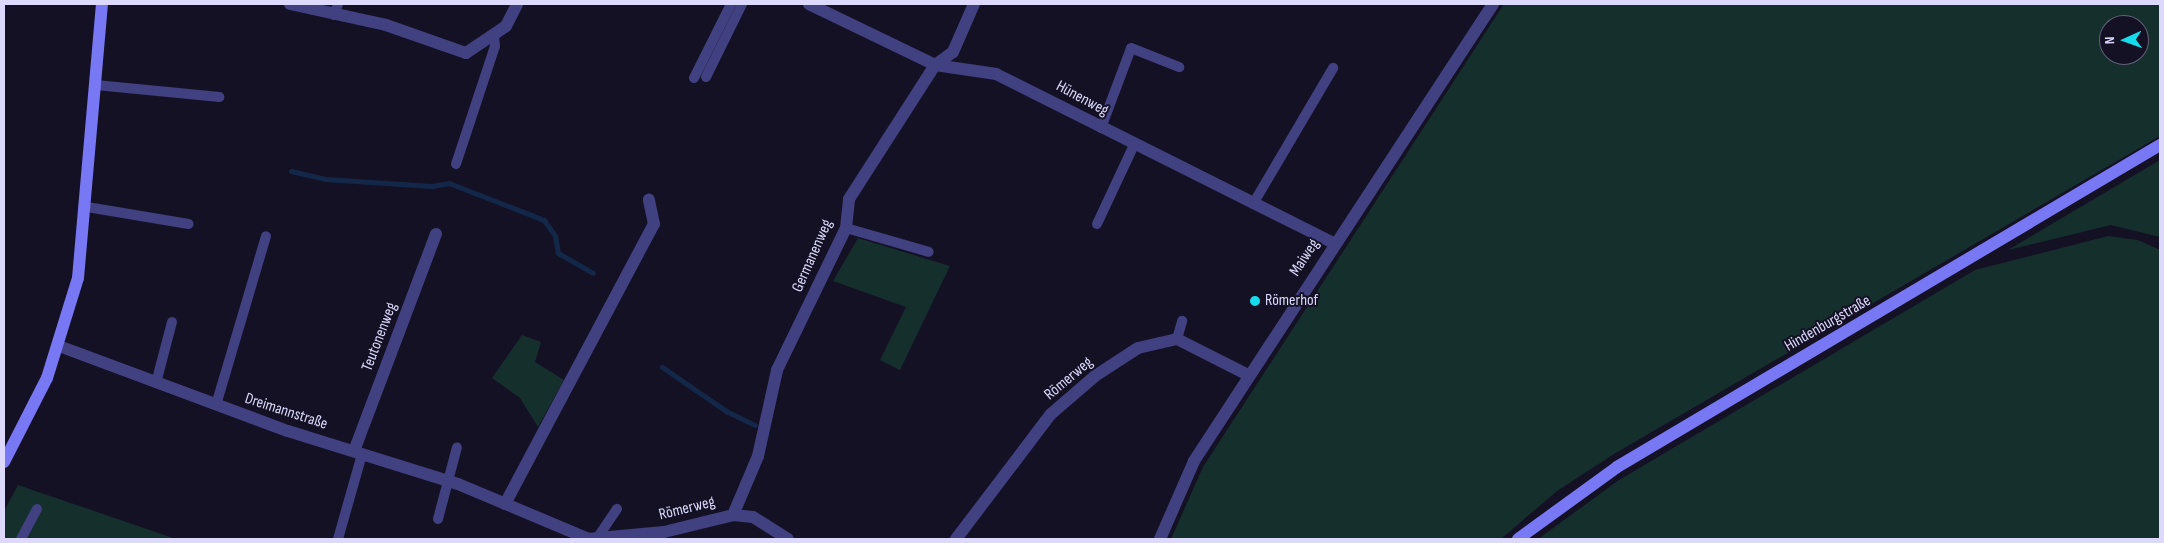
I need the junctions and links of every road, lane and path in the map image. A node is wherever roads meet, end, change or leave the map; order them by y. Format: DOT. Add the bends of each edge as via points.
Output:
graph roads {
  1 [pos="102,4"];
  2 [pos="290,4"];
  3 [pos="518,4"];
  4 [pos="731,4"];
  5 [pos="742,4"];
  6 [pos="809,4"];
  7 [pos="974,4"];
  8 [pos="1493,4"];
  9 [pos="336,9"];
  10 [pos="494,36"];
  11 [pos="935,65"];
  12 [pos="1179,67"];
  13 [pos="1333,68"];
  14 [pos="706,77"];
  15 [pos="694,78"];
  16 [pos="96,85"];
  17 [pos="219,98"];
  18 [pos="1101,128"];
  19 [pos="1135,143"];
  20 [pos="2160,146"];
  21 [pos="456,164"];
  22 [pos="649,200"];
  23 [pos="1253,204"];
  24 [pos="87,208"];
  25 [pos="189,224"];
  26 [pos="1097,224"];
  27 [pos="846,228"];
  28 [pos="436,234"];
  29 [pos="266,236"];
  30 [pos="1334,243"];
  31 [pos="929,252"];
  32 [pos="1182,321"];
  33 [pos="172,322"];
  34 [pos="1177,339"];
  35 [pos="59,346"];
  36 [pos="1248,375"];
  37 [pos="156,383"];
  38 [pos="216,406"];
  39 [pos="457,447"];
  40 [pos="358,452"];
  41 [pos="4,462"];
  42 [pos="445,480"];
  43 [pos="505,504"];
  44 [pos="617,508"];
  45 [pos="37,509"];
  46 [pos="734,515"];
  47 [pos="438,519"];
  48 [pos="664,536"];
  49 [pos="21,539"];
  50 [pos="338,539"];
  51 [pos="592,539"];
  52 [pos="788,539"];
  53 [pos="956,539"];
  54 [pos="1160,539"];
  55 [pos="1518,539"];
  1 -- 16 [label="main road"];
  2 -- 9 [label="street"];
  3 -- 10 [label="street" via="506,26"];
  4 -- 15 [label="lane"];
  5 -- 14 [label="lane"];
  6 -- 11 [label="street, Hünenweg"];
  7 -- 11 [label="street, Germanenweg" via="953,52"];
  8 -- 30 [label="street, Maiweg"];
  9 -- 10 [label="street" via="466,53"];
  10 -- 21 [label="lane" via="495,46"];
  11 -- 18 [label="street, Hünenweg" via="996,74"];
  11 -- 27 [label="street, Germanenweg" via="849,199"];
  12 -- 18 [label="lane" via="1131,48"];
  13 -- 23 [label="lane"];
  16 -- 17 [label="lane"];
  16 -- 24 [label="main road"];
  18 -- 19 [label="street, Hünenweg"];
  19 -- 23 [label="street, Hünenweg"];
  19 -- 26 [label="lane"];
  20 -- 55 [label="main road, Hindenburgstraße" via="1617,467"];
  22 -- 43 [label="street" via="654,224"];
  23 -- 30 [label="street, Hünenweg"];
  24 -- 25 [label="lane"];
  24 -- 35 [label="main road" via="78,278"];
  27 -- 31 [label="lane"];
  27 -- 46 [label="street, Germanenweg" via="777,370 758,456"];
  28 -- 40 [label="street, Teutonenweg"];
  29 -- 38 [label="lane"];
  30 -- 36 [label="street, Maiweg"];
  32 -- 34 [label="lane"];
  33 -- 37 [label="lane"];
  34 -- 36 [label="street" via="1196,343"];
  34 -- 53 [label="street, Römerweg" via="1138,348 1095,376 1051,414"];
  35 -- 37 [label="street, Dreimannstraße"];
  35 -- 41 [label="main road"];
  36 -- 54 [label="street, Maiweg" via="1194,461"];
  37 -- 38 [label="street, Dreimannstraße"];
  38 -- 40 [label="street, Dreimannstraße"];
  39 -- 42 [label="lane"];
  40 -- 42 [label="street, Dreimannstraße"];
  40 -- 50 [label="lane"];
  42 -- 43 [label="street, Dreimannstraße"];
  42 -- 47 [label="lane"];
  43 -- 51 [label="street, Dreimannstraße"];
  44 -- 51 [label="lane"];
  45 -- 49 [label="lane"];
  46 -- 48 [label="street, Römerweg"];
  46 -- 52 [label="street, Römerweg" via="753,517"];
  48 -- 51 [label="street, Römerweg"];
}
